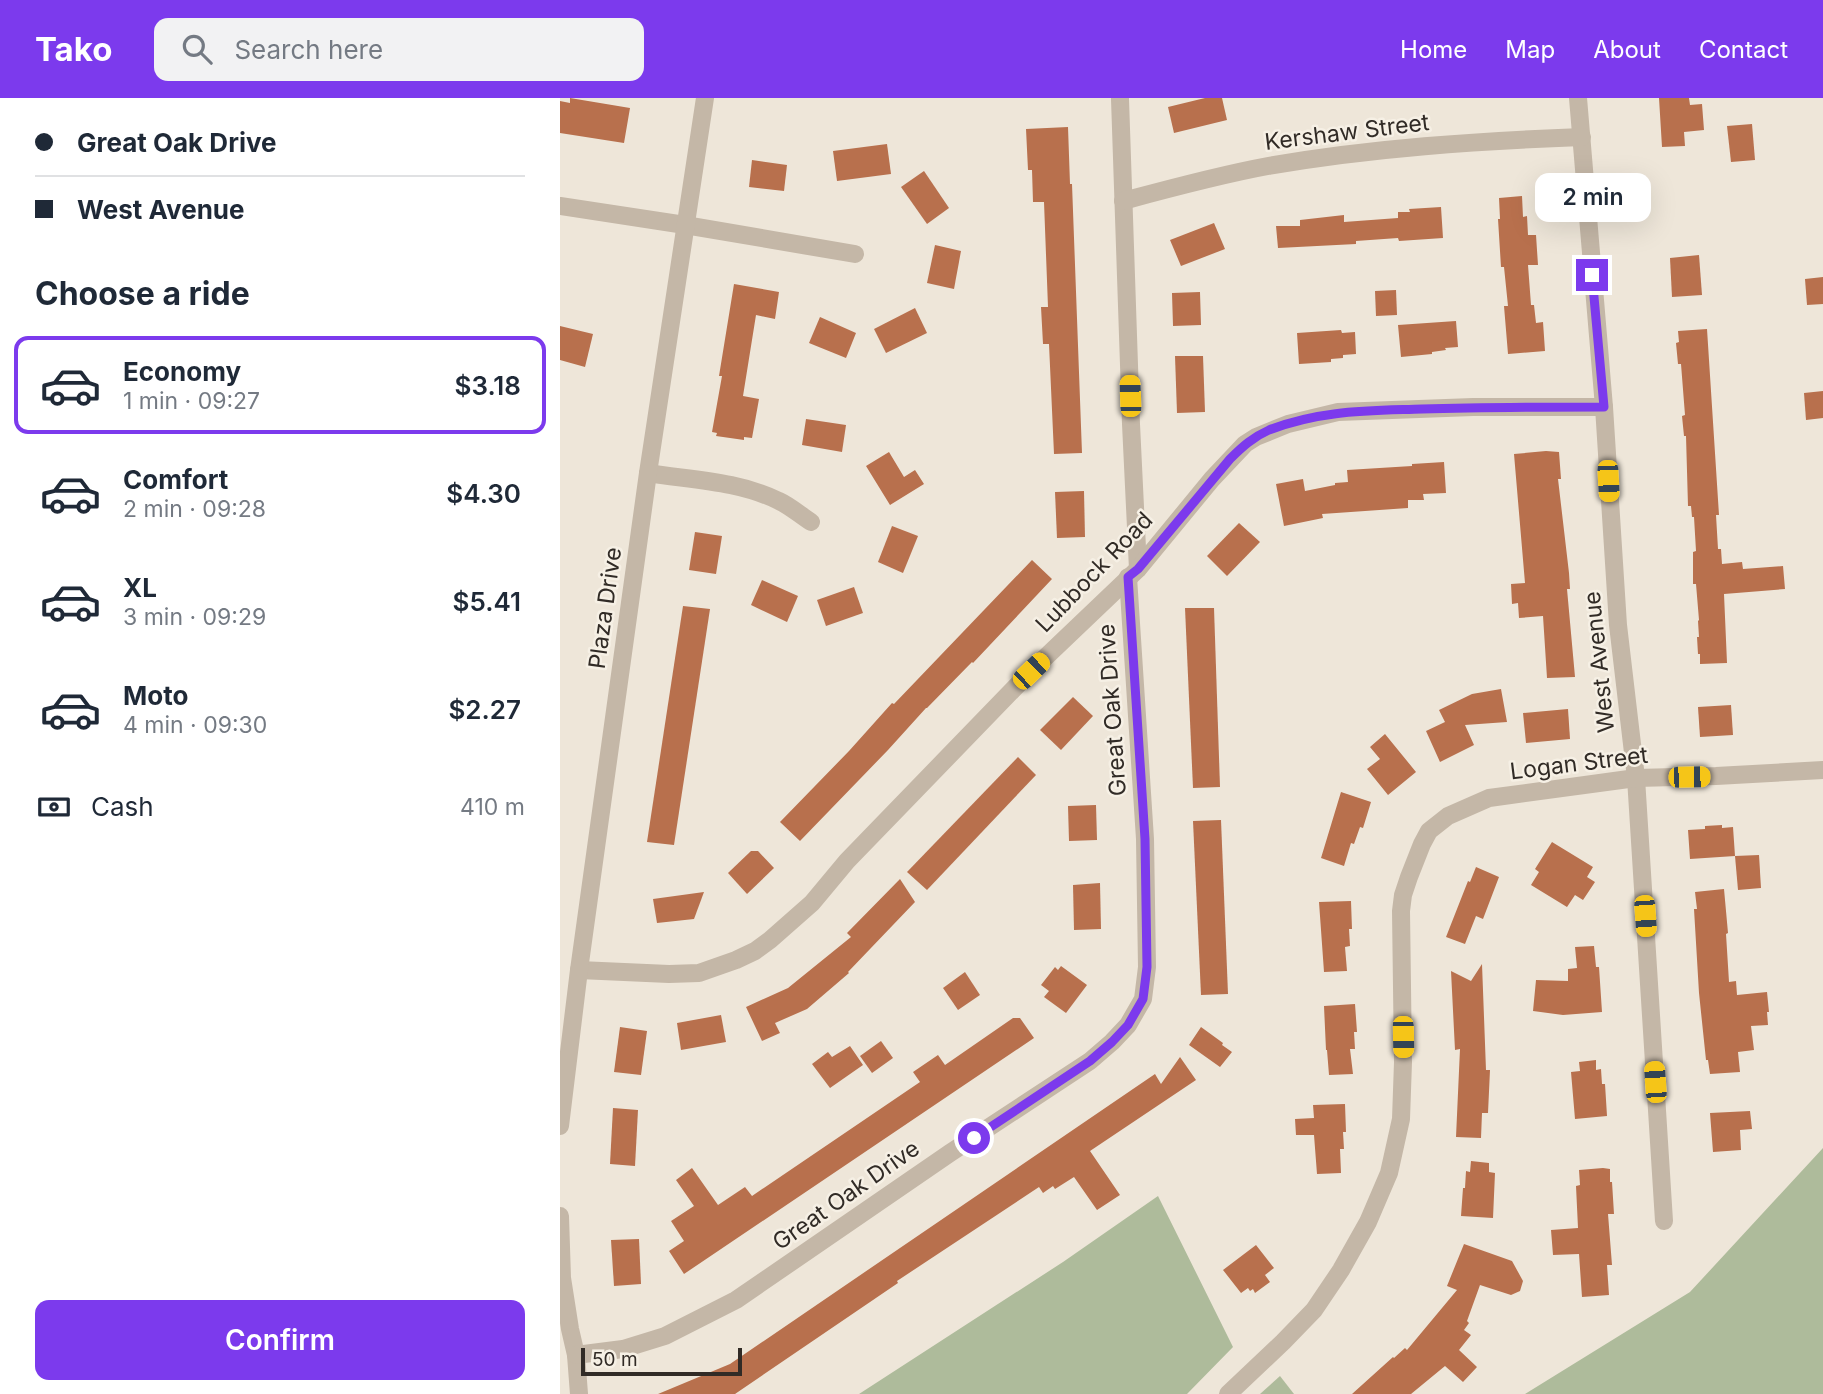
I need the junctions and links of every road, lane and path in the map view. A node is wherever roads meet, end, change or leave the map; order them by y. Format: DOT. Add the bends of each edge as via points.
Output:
graph roads {
  1 [pos="705,98"];
  2 [pos="1578,98"];
  3 [pos="1120,99"];
  4 [pos="1582,137"];
  5 [pos="1123,201"];
  6 [pos="560,206"];
  7 [pos="685,225"];
  8 [pos="855,254"];
  9 [pos="1604,407"];
  10 [pos="648,474"];
  11 [pos="811,522"];
  12 [pos="1133,573"];
  13 [pos="1823,770"];
  14 [pos="1636,778"];
  15 [pos="579,970"];
  16 [pos="560,1125"];
  17 [pos="560,1216"];
  18 [pos="1664,1221"];
  19 [pos="576,1355"];
  20 [pos="579,1394"];
  21 [pos="1228,1394"];
  1 -- 7 [label="street, Plaza Drive"];
  2 -- 4 [label="street, West Avenue"];
  3 -- 5 [label="street, Great Oak Drive"];
  4 -- 5 [label="street, Kershaw Street" via="1330,156 1217,176"];
  4 -- 9 [label="street, West Avenue"];
  5 -- 12 [label="street, Great Oak Drive"];
  6 -- 7 [label="street"];
  7 -- 8 [label="street"];
  7 -- 10 [label="street, Plaza Drive"];
  9 -- 12 [label="street, Lubbock Road" via="1338,412 1278,427 1256,437 1230,459"];
  9 -- 14 [label="street, West Avenue" via="1618,625"];
  10 -- 11 [label="street" via="757,492"];
  10 -- 15 [label="street, Plaza Drive"];
  12 -- 15 [label="street, Lubbock Road" via="1031,671 812,903 755,951 691,974"];
  12 -- 19 [label="street, Great Oak Drive" via="1147,967 1143,999 1128,1025 1090,1061 736,1300 665,1336 623,1349"];
  13 -- 14 [label="street, Logan Street"];
  14 -- 18 [label="street, West Avenue"];
  14 -- 21 [label="street, Logan Street" via="1489,798 1448,816 1429,831 1412,867 1401,911 1401,1119 1389,1173 1361,1234 1314,1310"];
  15 -- 16 [label="street, Plaza Drive"];
  17 -- 19 [label="street" via="562,1278"];
  19 -- 20 [label="street"];
}
